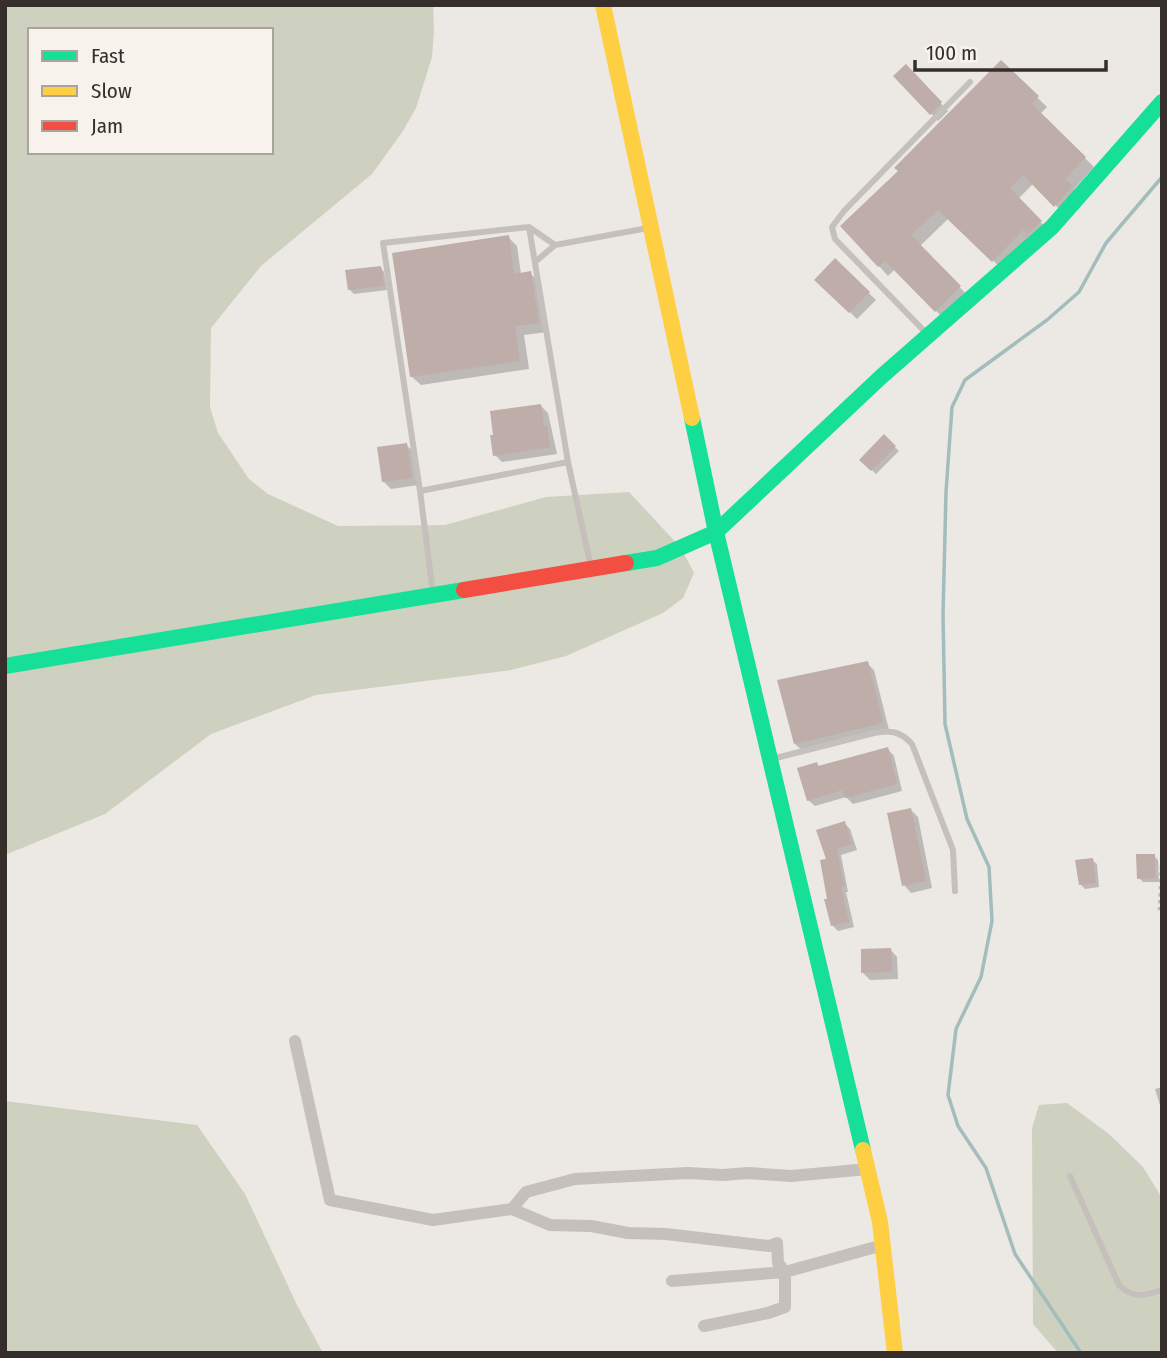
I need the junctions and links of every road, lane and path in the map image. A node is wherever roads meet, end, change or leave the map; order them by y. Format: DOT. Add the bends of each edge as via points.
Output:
graph roads {
  1 [pos="603,5"];
  2 [pos="970,82"];
  3 [pos="1162,102"];
  4 [pos="529,227"];
  5 [pos="650,227"];
  6 [pos="555,245"];
  7 [pos="535,261"];
  8 [pos="929,337"];
  9 [pos="568,462"];
  10 [pos="421,491"];
  11 [pos="716,532"];
  12 [pos="591,569"];
  13 [pos="433,595"];
  14 [pos="5,666"];
  15 [pos="770,759"];
  16 [pos="1162,844"];
  17 [pos="955,891"];
  18 [pos="1162,916"];
  19 [pos="295,1041"];
  20 [pos="867,1169"];
  21 [pos="1070,1176"];
  22 [pos="512,1209"];
  23 [pos="883,1245"];
  24 [pos="785,1272"];
  25 [pos="672,1280"];
  26 [pos="1162,1290"];
  27 [pos="704,1326"];
  28 [pos="895,1353"];
  1 -- 5 [label="street"];
  2 -- 8 [label="lane" via="832,228 835,239"];
  3 -- 8 [label="street" via="1052,227"];
  4 -- 6 [label="lane"];
  4 -- 7 [label="lane"];
  4 -- 10 [label="lane" via="383,243"];
  5 -- 6 [label="lane"];
  5 -- 11 [label="street"];
  6 -- 7 [label="lane"];
  7 -- 9 [label="lane"];
  8 -- 11 [label="street"];
  9 -- 10 [label="lane"];
  9 -- 12 [label="lane"];
  10 -- 13 [label="lane"];
  11 -- 12 [label="street" via="657,558"];
  11 -- 15 [label="street"];
  12 -- 13 [label="street"];
  13 -- 14 [label="street"];
  15 -- 17 [label="lane" via="889,730 902,734 912,744 947,832 953,850"];
  15 -- 20 [label="street"];
  16 -- 18 [label="path"];
  19 -- 22 [label="street" via="330,1200 433,1220"];
  20 -- 22 [label="street" via="791,1177 688,1173 575,1178 526,1192"];
  20 -- 23 [label="street"];
  21 -- 26 [label="lane" via="1119,1285 1136,1296"];
  22 -- 24 [label="street" via="550,1225 769,1246 777,1243 778,1263"];
  23 -- 24 [label="street"];
  23 -- 28 [label="street"];
  24 -- 25 [label="street"];
  24 -- 27 [label="street" via="785,1307"];
}
